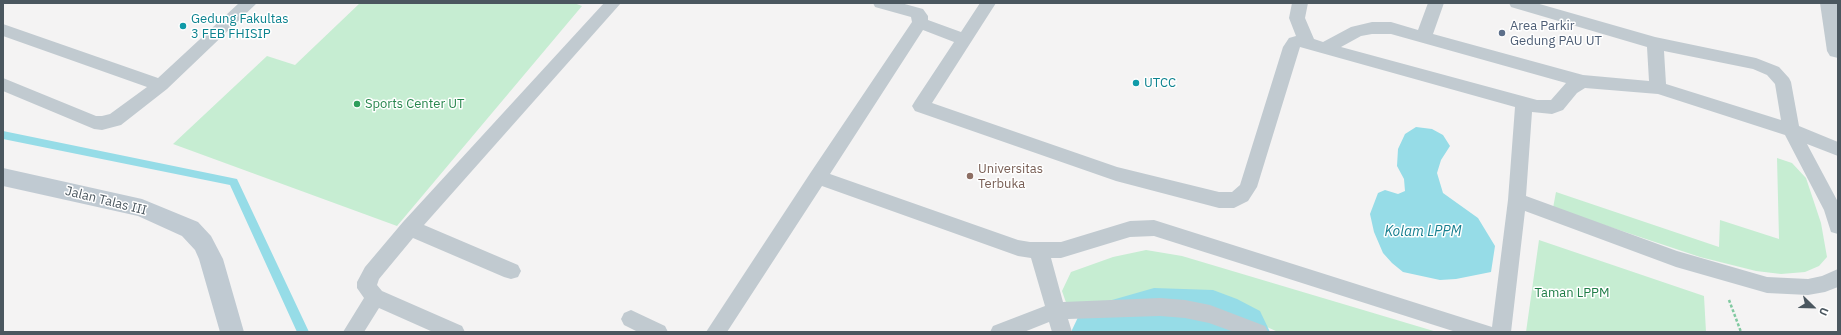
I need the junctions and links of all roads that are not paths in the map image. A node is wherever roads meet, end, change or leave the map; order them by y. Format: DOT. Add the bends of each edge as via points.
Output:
graph roads {
  1 [pos="249,3"];
  2 [pos="613,3"];
  3 [pos="881,3"];
  4 [pos="988,3"];
  5 [pos="1300,3"];
  6 [pos="1436,3"];
  7 [pos="1517,3"];
  8 [pos="1830,3"];
  9 [pos="920,23"];
  10 [pos="4,31"];
  11 [pos="1424,37"];
  12 [pos="964,38"];
  13 [pos="1307,42"];
  14 [pos="1655,43"];
  15 [pos="1325,48"];
  16 [pos="1837,51"];
  17 [pos="1583,81"];
  18 [pos="3,84"];
  19 [pos="161,85"];
  20 [pos="1658,88"];
  21 [pos="1524,104"];
  22 [pos="1791,130"];
  23 [pos="1838,149"];
  24 [pos="3,177"];
  25 [pos="818,177"];
  26 [pos="1517,200"];
  27 [pos="1838,226"];
  28 [pos="410,228"];
  29 [pos="1039,251"];
  30 [pos="511,271"];
  31 [pos="1838,277"];
  32 [pos="375,297"];
  33 [pos="1056,311"];
  34 [pos="632,319"];
  35 [pos="232,332"];
  36 [pos="353,332"];
  37 [pos="455,332"];
  38 [pos="658,332"];
  39 [pos="716,332"];
  40 [pos="1000,332"];
  41 [pos="1062,332"];
  42 [pos="1258,332"];
  43 [pos="1484,332"];
  44 [pos="1501,332"];
  1 -- 19 [label="lane"];
  2 -- 28 [label="lane"];
  3 -- 9 [label="lane" via="917,13 920,16"];
  4 -- 12 [label="lane"];
  5 -- 13 [label="lane" via="1297,18"];
  6 -- 11 [label="lane"];
  7 -- 14 [label="lane"];
  8 -- 16 [label="street"];
  9 -- 12 [label="lane"];
  9 -- 25 [label="lane"];
  10 -- 19 [label="lane"];
  11 -- 15 [label="lane" via="1391,28 1372,28 1357,31"];
  11 -- 17 [label="lane"];
  12 -- 13 [label="lane" via="921,106 1116,174 1226,201 1242,196 1248,187 1291,47 1295,42"];
  13 -- 15 [label="lane"];
  14 -- 20 [label="lane"];
  14 -- 22 [label="lane" via="1756,64 1773,71 1783,82"];
  15 -- 21 [label="lane"];
  17 -- 20 [label="lane"];
  17 -- 21 [label="lane" via="1571,88 1557,105 1552,107"];
  18 -- 19 [label="lane" via="94,122 102,123 122,116"];
  20 -- 22 [label="lane"];
  21 -- 26 [label="lane"];
  22 -- 23 [label="lane"];
  22 -- 27 [label="lane"];
  24 -- 35 [label="street, Jalan Talas III" via="142,208 190,230 203,243 211,259"];
  25 -- 29 [label="lane" via="1018,248"];
  25 -- 39 [label="lane"];
  26 -- 31 [label="lane" via="1676,259 1767,285 1808,287 1825,284"];
  26 -- 44 [label="lane"];
  28 -- 30 [label="lane"];
  28 -- 32 [label="lane" via="367,282 367,288"];
  29 -- 33 [label="lane"];
  29 -- 43 [label="lane" via="1062,250 1130,229 1154,228"];
  32 -- 36 [label="lane"];
  32 -- 37 [label="lane"];
  33 -- 40 [label="lane"];
  33 -- 41 [label="lane"];
  33 -- 42 [label="lane" via="1160,307 1185,309 1210,314"];
  34 -- 38 [label="lane"];
}
